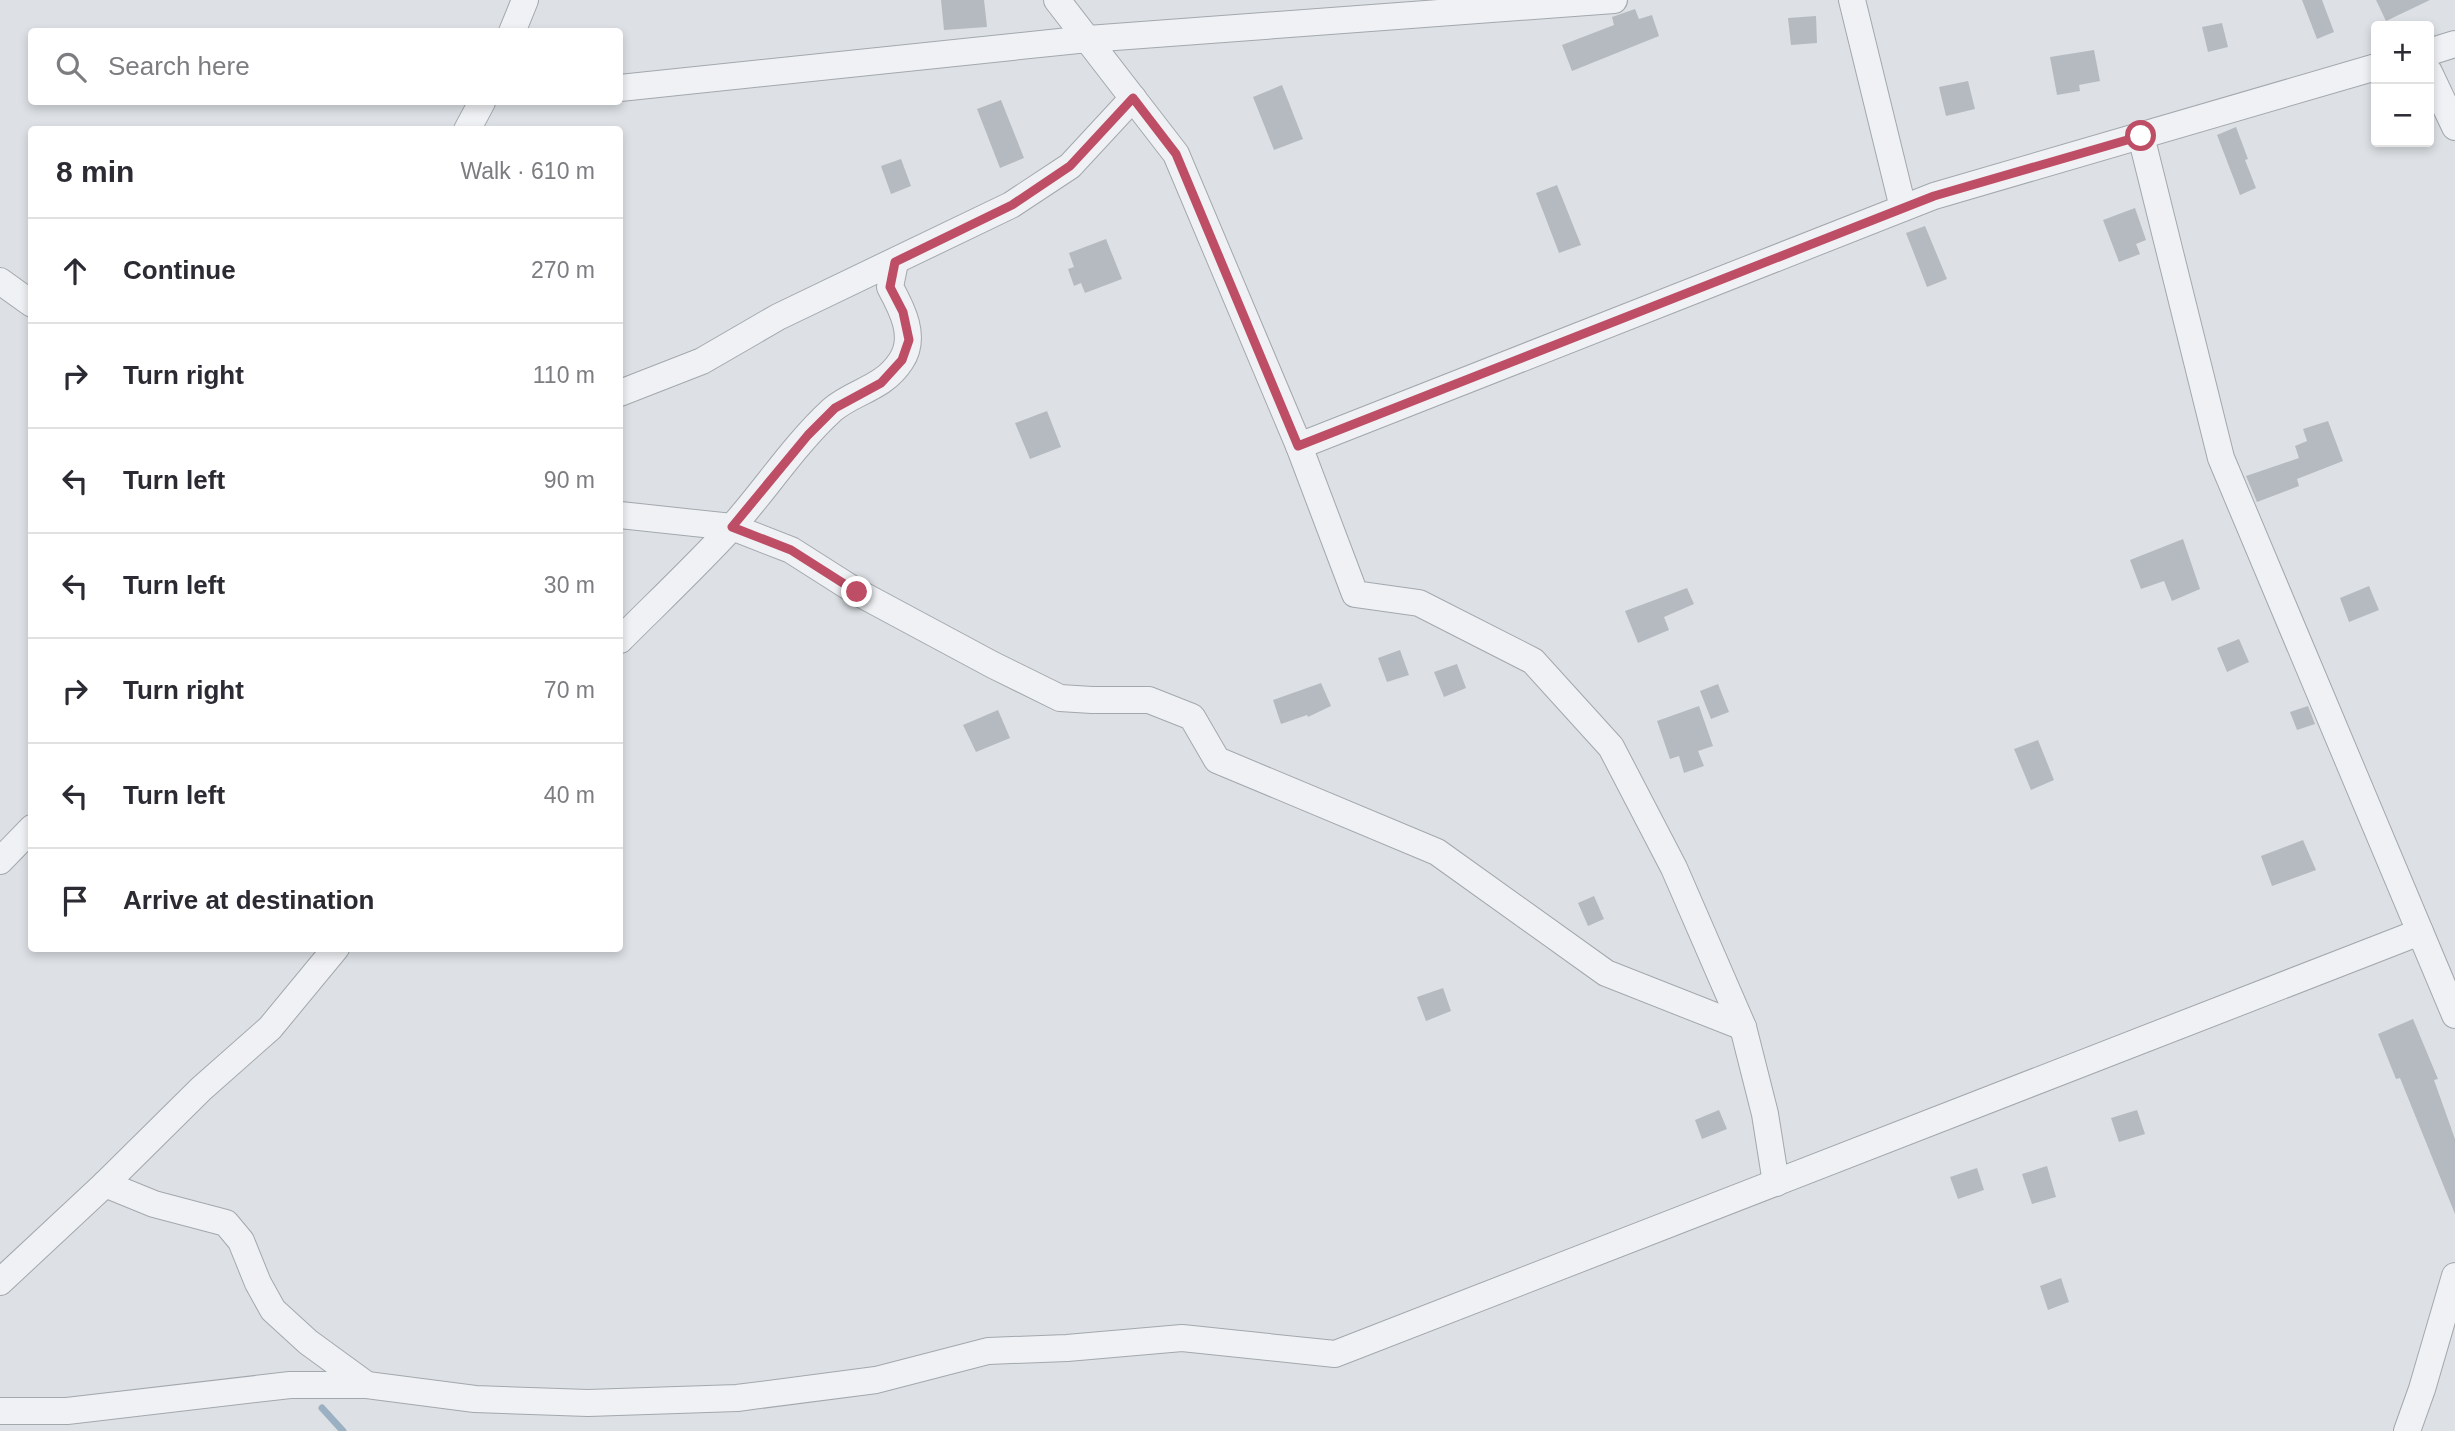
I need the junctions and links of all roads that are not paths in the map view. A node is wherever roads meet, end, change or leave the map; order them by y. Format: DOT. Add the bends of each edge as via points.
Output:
graph roads {
  1 [pos="525,0"];
  2 [pos="1056,0"];
  3 [pos="1614,0"];
  4 [pos="1852,0"];
  5 [pos="514,28"];
  6 [pos="1088,39"];
  7 [pos="2455,44"];
  8 [pos="2434,50"];
  9 [pos="2371,68"];
  10 [pos="2434,83"];
  11 [pos="623,88"];
  12 [pos="1133,98"];
  13 [pos="483,105"];
  14 [pos="470,126"];
  15 [pos="2455,127"];
  16 [pos="2141,136"];
  17 [pos="1903,208"];
  18 [pos="895,262"];
  19 [pos="0,281"];
  20 [pos="28,301"];
  21 [pos="623,392"];
  22 [pos="1298,446"];
  23 [pos="623,515"];
  24 [pos="732,527"];
  25 [pos="623,637"];
  26 [pos="28,832"];
  27 [pos="0,861"];
  28 [pos="2420,932"];
  29 [pos="333,952"];
  30 [pos="2455,1015"];
  31 [pos="1743,1027"];
  32 [pos="1776,1183"];
  33 [pos="105,1184"];
  34 [pos="2455,1276"];
  35 [pos="0,1282"];
  36 [pos="367,1385"];
  37 [pos="0,1411"];
  38 [pos="2407,1431"];
  1 -- 5 [label="street"];
  2 -- 6 [label="street"];
  3 -- 6 [label="street"];
  4 -- 17 [label="street"];
  6 -- 11 [label="street"];
  6 -- 12 [label="street"];
  7 -- 8 [label="street"];
  9 -- 16 [label="street"];
  10 -- 15 [label="street"];
  12 -- 18 [label="street" via="1070,166 1012,205"];
  12 -- 22 [label="street" via="1176,154"];
  13 -- 14 [label="street"];
  16 -- 17 [label="street"];
  16 -- 28 [label="street" via="2221,458"];
  17 -- 22 [label="street"];
  18 -- 21 [label="street" via="778,317 702,361"];
  18 -- 24 [label="street" via="890,287 903,312 909,340 902,360 881,383 835,408"];
  19 -- 20 [label="street"];
  22 -- 31 [label="street" via="1355,594 1419,603 1532,661 1611,747 1674,868"];
  23 -- 24 [label="street"];
  24 -- 25 [label="street"];
  24 -- 31 [label="street" via="791,550 857,592 1060,698 1149,700 1192,717 1217,760 1437,852 1606,973"];
  26 -- 27 [label="street"];
  28 -- 30 [label="street"];
  28 -- 32 [label="street"];
  29 -- 33 [label="street" via="270,1028 201,1088"];
  31 -- 32 [label="street" via="1765,1114"];
  32 -- 36 [label="street" via="1335,1354 1182,1338 988,1351 876,1380 737,1398 589,1403 475,1399"];
  33 -- 35 [label="street"];
  33 -- 36 [label="street" via="166,1208 226,1223 241,1241 273,1310"];
  34 -- 38 [label="street"];
  36 -- 37 [label="street" via="290,1385 67,1411"];
}
